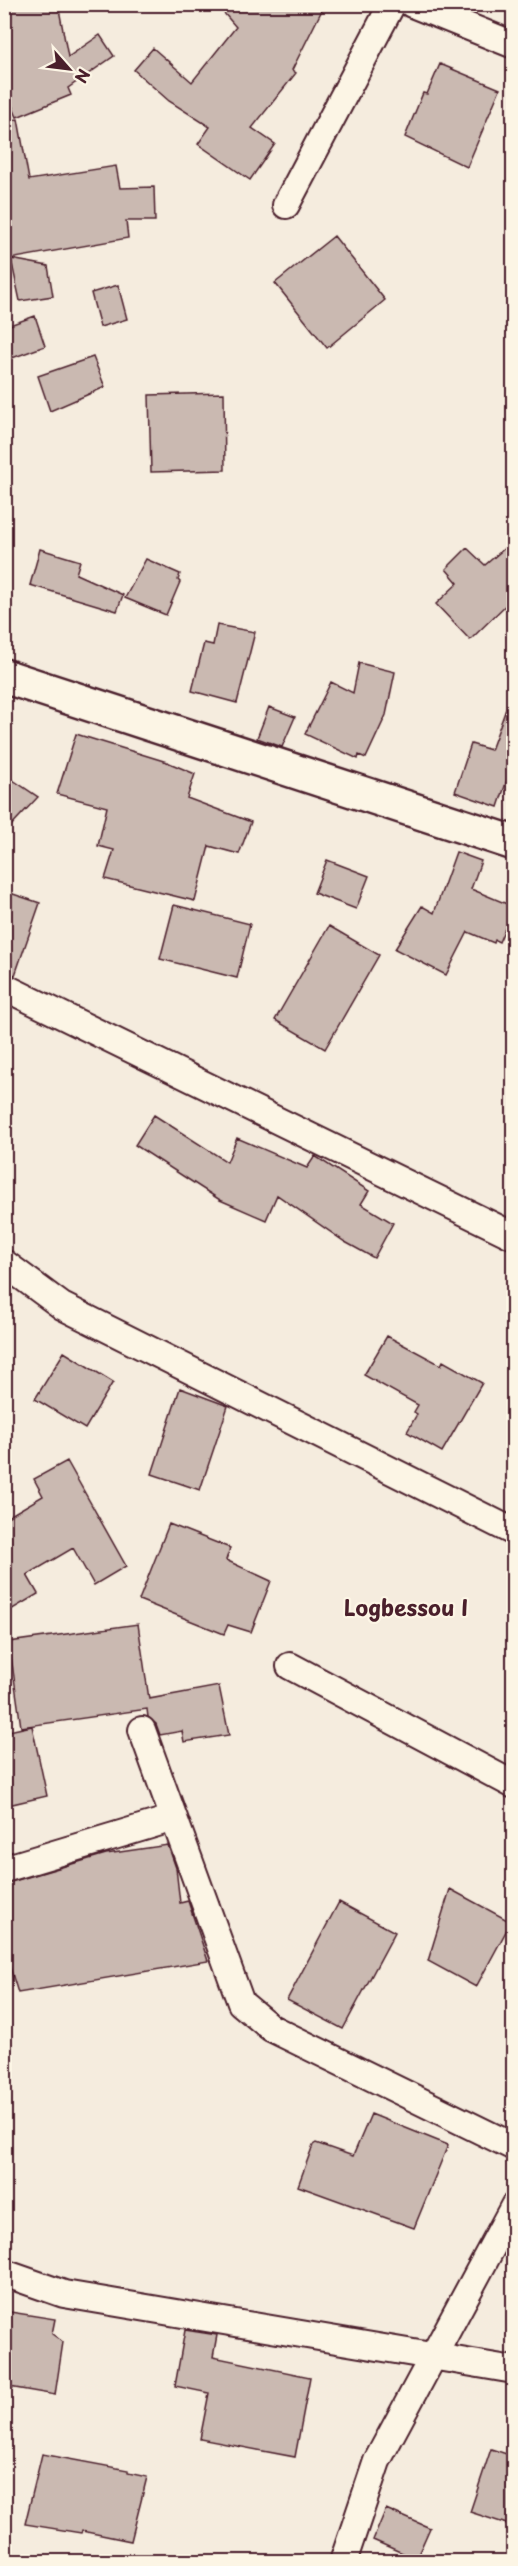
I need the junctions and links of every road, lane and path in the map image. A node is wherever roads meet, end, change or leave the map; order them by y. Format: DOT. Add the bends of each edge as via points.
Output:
graph roads {
  1 [pos="392,4"];
  2 [pos="412,4"];
  3 [pos="513,45"];
  4 [pos="286,205"];
  5 [pos="4,676"];
  6 [pos="513,843"];
  7 [pos="4,987"];
  8 [pos="513,1236"];
  9 [pos="4,1263"];
  10 [pos="513,1532"];
  11 [pos="290,1666"];
  12 [pos="142,1730"];
  13 [pos="513,1785"];
  14 [pos="174,1818"];
  15 [pos="4,1869"];
  16 [pos="513,2147"];
  17 [pos="513,2206"];
  18 [pos="4,2273"];
  19 [pos="434,2355"];
  20 [pos="513,2370"];
  21 [pos="343,2562"];
  1 -- 4 [label="street"];
  2 -- 3 [label="street"];
  5 -- 6 [label="main road"];
  7 -- 8 [label="street"];
  9 -- 10 [label="street" via="62,1306"];
  11 -- 13 [label="street"];
  12 -- 14 [label="street"];
  14 -- 15 [label="street"];
  14 -- 16 [label="street" via="241,2003 272,2028"];
  17 -- 19 [label="street"];
  18 -- 19 [label="street" via="64,2294"];
  19 -- 20 [label="street"];
  19 -- 21 [label="street" via="377,2461"];
}
